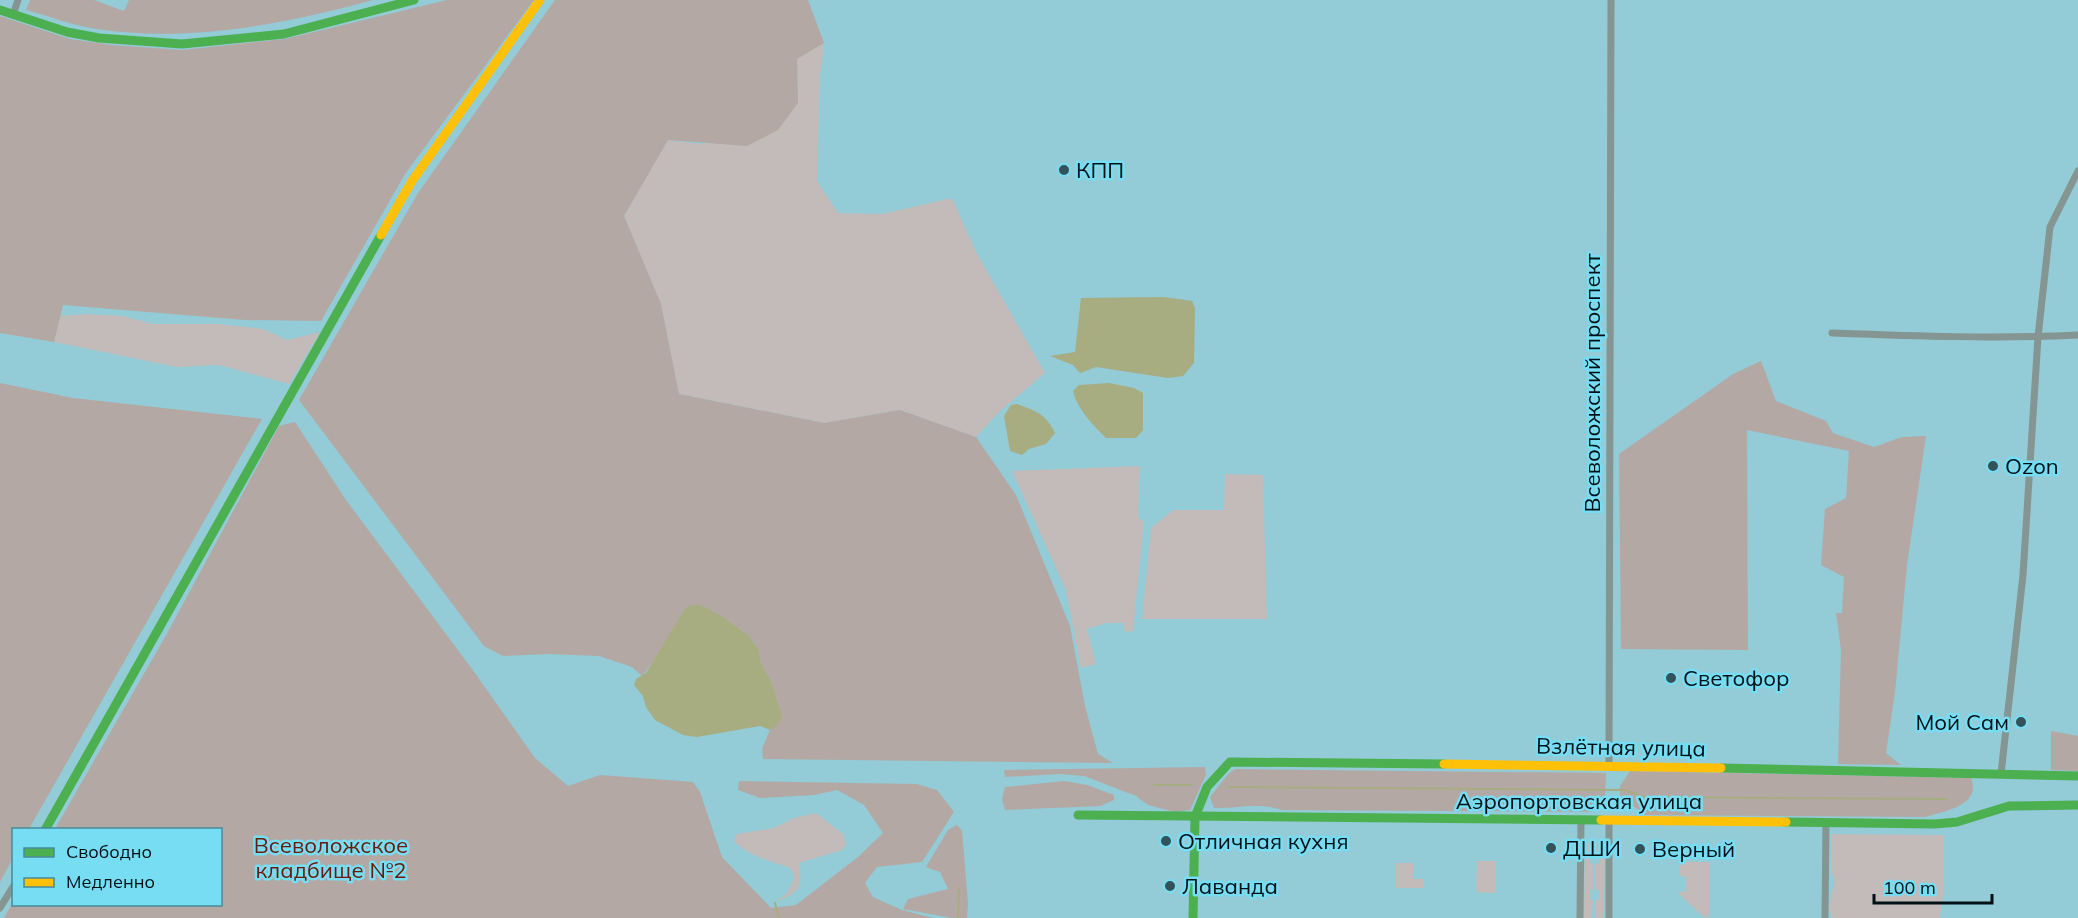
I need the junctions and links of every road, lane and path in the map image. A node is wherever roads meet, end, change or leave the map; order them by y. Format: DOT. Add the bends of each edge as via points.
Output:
graph roads {
  1 [pos="18,0"];
  2 [pos="414,0"];
  3 [pos="540,0"];
  4 [pos="1611,0"];
  5 [pos="0,10"];
  6 [pos="13,15"];
  7 [pos="2078,171"];
  8 [pos="1832,333"];
  9 [pos="2078,335"];
  10 [pos="2038,337"];
  11 [pos="1609,766"];
  12 [pos="2001,774"];
  13 [pos="2078,776"];
  14 [pos="2078,805"];
  15 [pos="1078,815"];
  16 [pos="1195,817"];
  17 [pos="1581,820"];
  18 [pos="1610,820"];
  19 [pos="1826,822"];
  20 [pos="46,828"];
  21 [pos="12,888"];
  22 [pos="0,908"];
  23 [pos="1193,918"];
  24 [pos="1580,918"];
  25 [pos="1609,918"];
  26 [pos="1825,918"];
  1 -- 6 [label="street"];
  2 -- 6 [label="street" via="284,34 182,44 99,38"];
  3 -- 20 [label="street" via="412,181"];
  4 -- 11 [label="street, Всеволожский проспект"];
  5 -- 6 [label="street"];
  7 -- 10 [label="street" via="2050,227"];
  8 -- 10 [label="street"];
  9 -- 10 [label="street"];
  10 -- 12 [label="street" via="2023,574"];
  11 -- 12 [label="street, Взлётная улица"];
  11 -- 16 [label="street, Взлётная улица" via="1230,762 1207,787"];
  12 -- 13 [label="street, Взлётная улица"];
  14 -- 19 [label="street, Аэропортовская улица" via="2009,806 1948,823"];
  15 -- 16 [label="street, Аэропортовская улица"];
  16 -- 17 [label="street, Аэропортовская улица"];
  16 -- 23 [label="street"];
  17 -- 18 [label="street, Аэропортовская улица"];
  17 -- 24 [label="street"];
  18 -- 19 [label="street, Аэропортовская улица"];
  18 -- 25 [label="street"];
  19 -- 26 [label="street"];
  21 -- 22 [label="street"];
}
